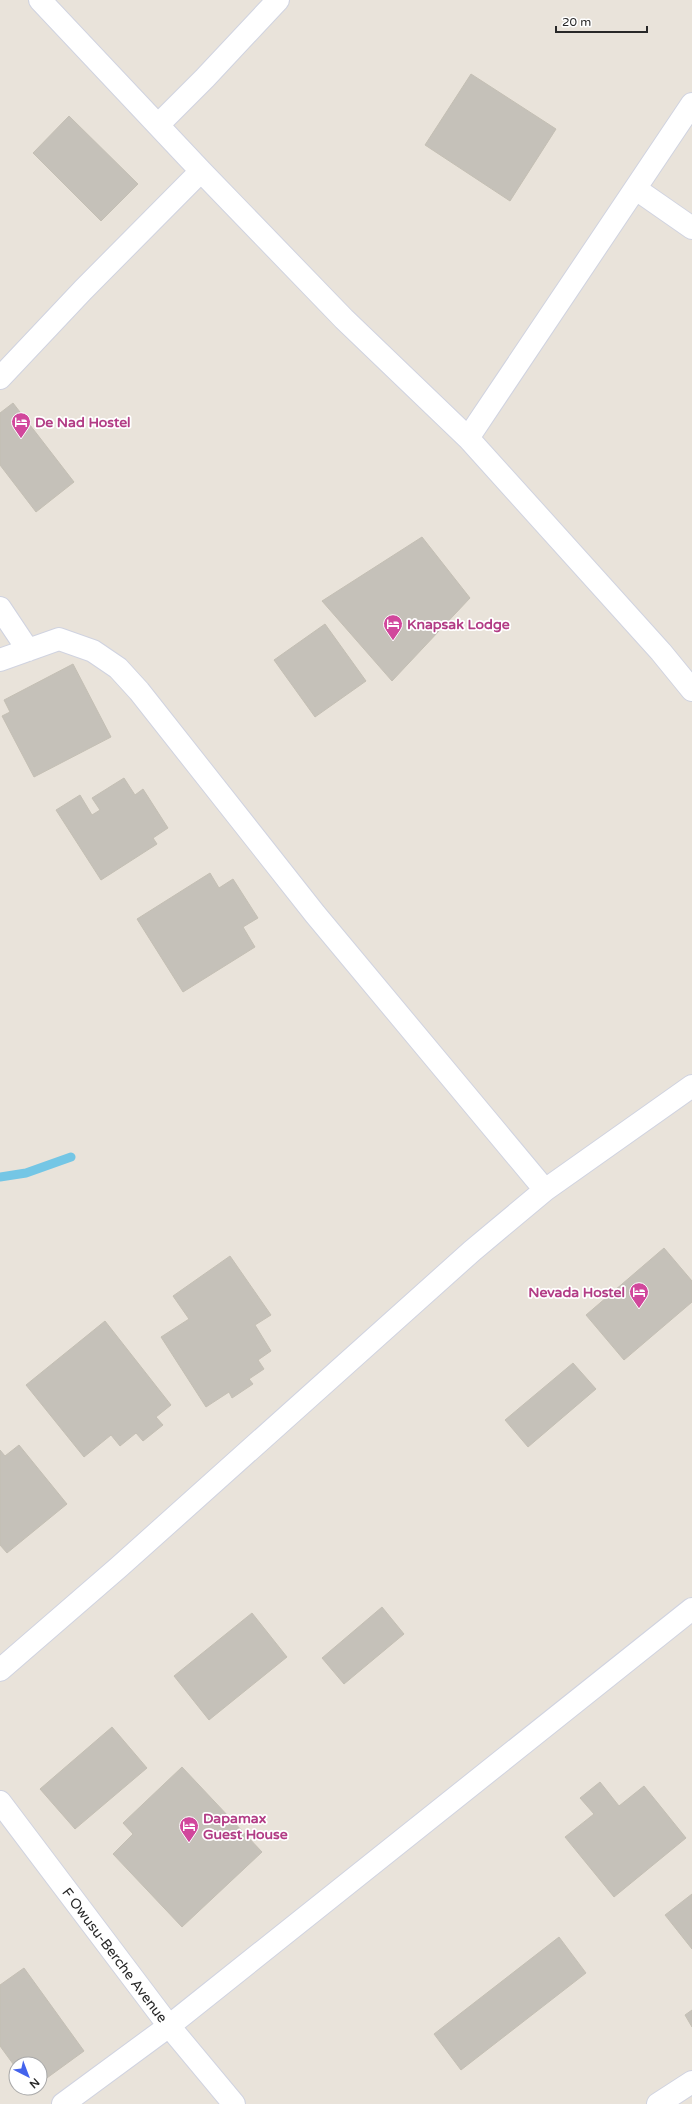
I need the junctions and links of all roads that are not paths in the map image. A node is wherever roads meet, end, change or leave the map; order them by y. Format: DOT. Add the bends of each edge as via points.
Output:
graph roads {
  1 [pos="40,0"];
  2 [pos="278,0"];
  3 [pos="692,104"];
  4 [pos="158,125"];
  5 [pos="201,171"];
  6 [pos="636,189"];
  7 [pos="692,228"];
  8 [pos="0,378"];
  9 [pos="468,438"];
  10 [pos="0,608"];
  11 [pos="28,650"];
  12 [pos="0,660"];
  13 [pos="692,690"];
  14 [pos="692,1086"];
  15 [pos="545,1190"];
  16 [pos="692,1609"];
  17 [pos="0,1670"];
  18 [pos="0,1802"];
  19 [pos="169,2026"];
  20 [pos="692,2082"];
  21 [pos="63,2104"];
  22 [pos="234,2104"];
  23 [pos="658,2104"];
  1 -- 4 [label="street"];
  2 -- 4 [label="street"];
  3 -- 6 [label="street"];
  4 -- 5 [label="street"];
  5 -- 8 [label="street"];
  5 -- 9 [label="street" via="344,319"];
  6 -- 7 [label="street"];
  6 -- 9 [label="street"];
  9 -- 13 [label="street" via="661,652"];
  10 -- 11 [label="street"];
  11 -- 12 [label="street"];
  11 -- 15 [label="street" via="59,639 93,651 118,668 139,691 315,914"];
  14 -- 15 [label="street"];
  15 -- 17 [label="street" via="472,1251 125,1562"];
  16 -- 19 [label="street"];
  18 -- 19 [label="street, F Owusu-Berche Avenue"];
  19 -- 21 [label="street"];
  19 -- 22 [label="street, F Owusu-Berche Avenue"];
  20 -- 23 [label="street"];
}
